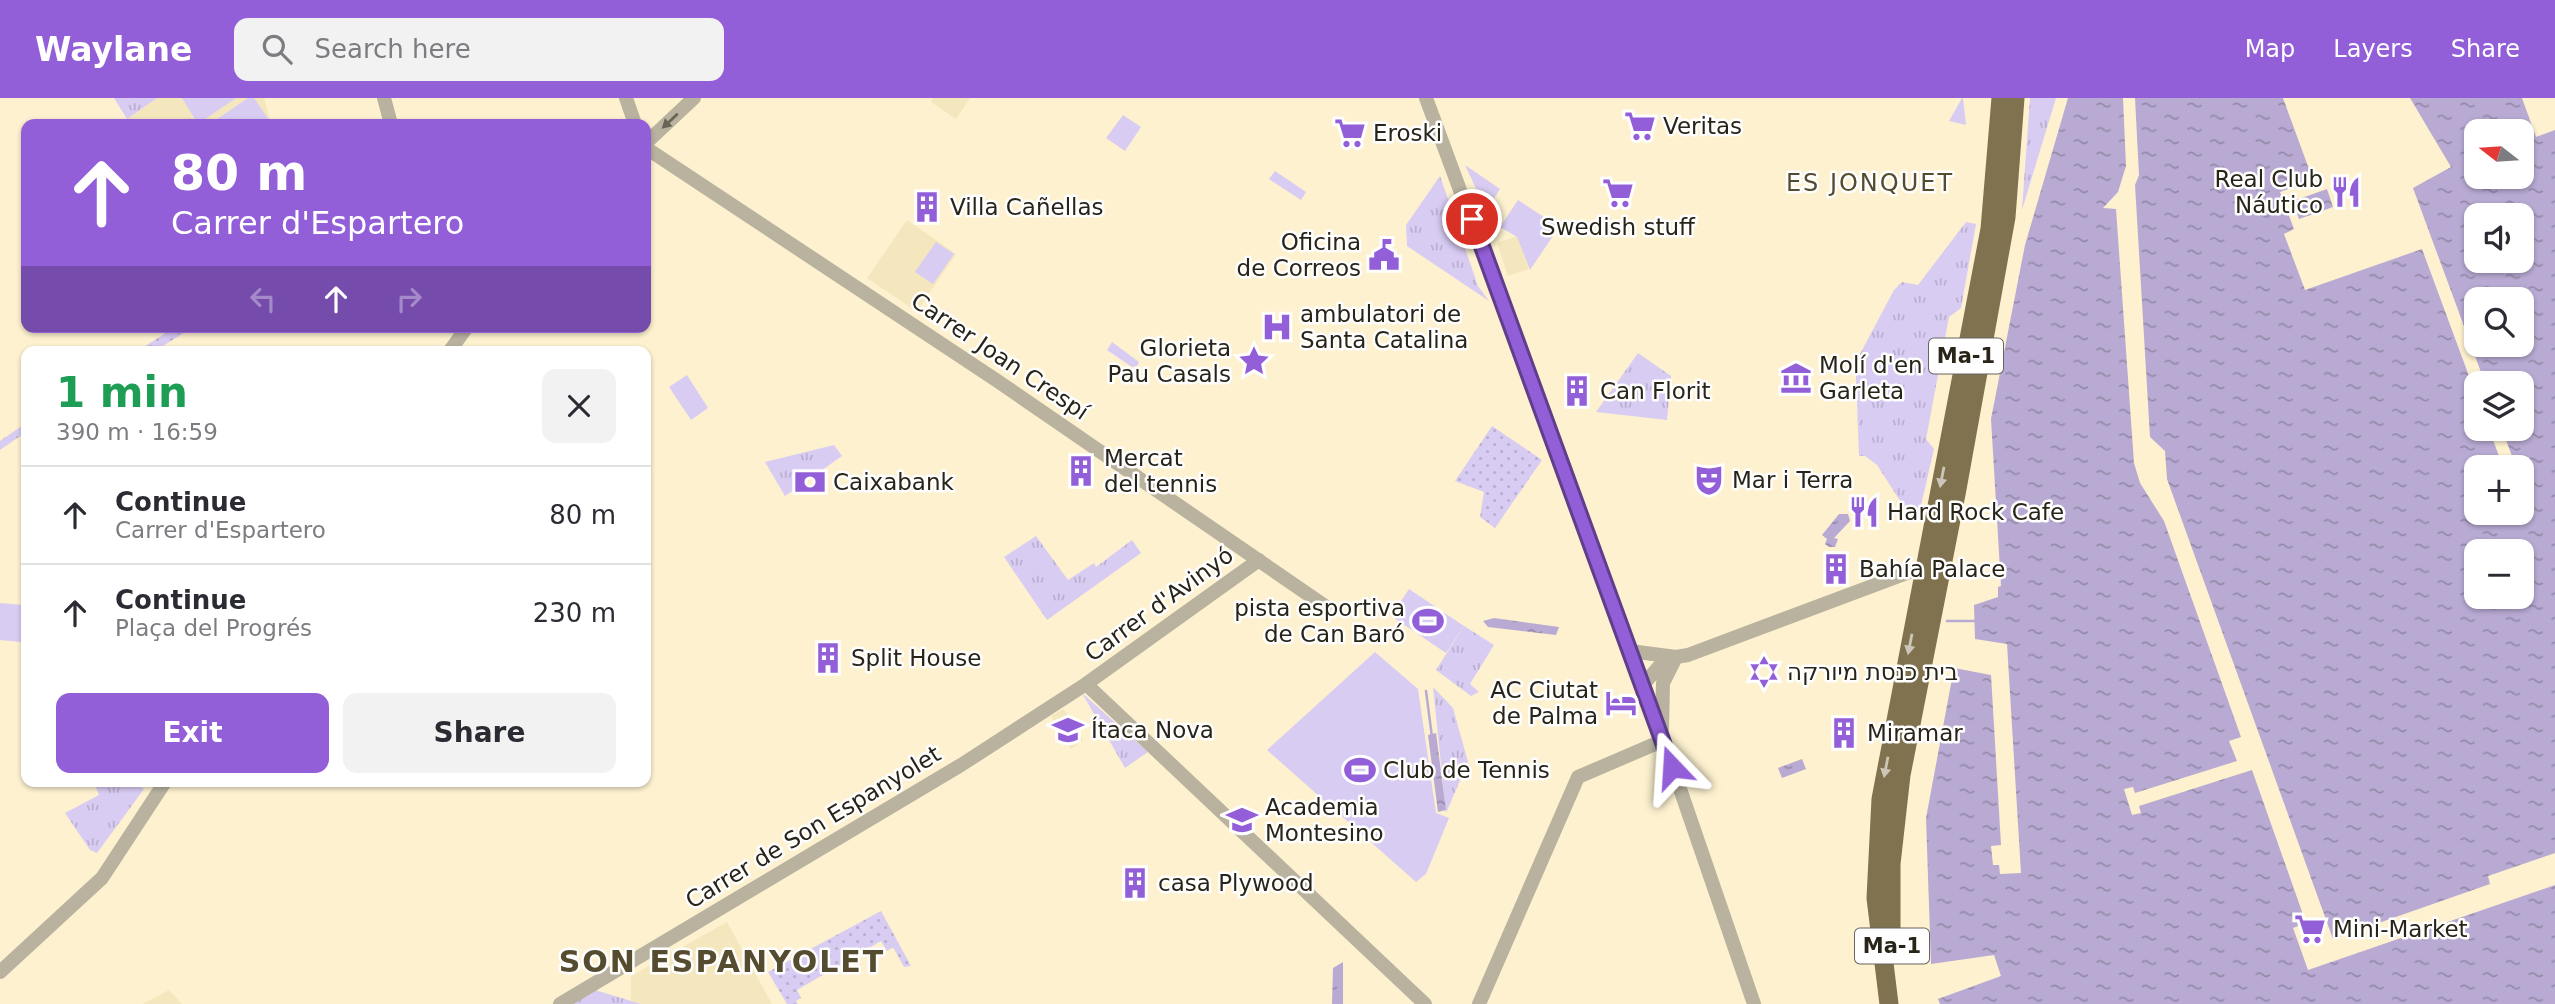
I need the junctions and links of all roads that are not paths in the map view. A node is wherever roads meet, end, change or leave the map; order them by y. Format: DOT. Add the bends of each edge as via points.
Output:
graph roads {
  1 [pos="384,98"];
  2 [pos="626,98"];
  3 [pos="694,98"];
  4 [pos="1426,98"];
  5 [pos="2001,98"];
  6 [pos="2015,98"];
  7 [pos="390,119"];
  8 [pos="633,119"];
  9 [pos="651,141"];
  10 [pos="651,149"];
  11 [pos="1945,552"];
  12 [pos="1259,560"];
  13 [pos="1923,573"];
  14 [pos="1900,576"];
  15 [pos="1935,600"];
  16 [pos="1325,606"];
  17 [pos="1916,611"];
  18 [pos="1630,651"];
  19 [pos="1676,657"];
  20 [pos="1086,684"];
  21 [pos="1642,686"];
  22 [pos="1662,741"];
  23 [pos="162,787"];
  24 [pos="0,972"];
  25 [pos="561,1004"];
  26 [pos="1425,1004"];
  27 [pos="1479,1004"];
  28 [pos="1754,1004"];
  29 [pos="1889,1004"];
  30 [pos="1902,1004"];
  1 -- 7 [label="street"];
  2 -- 8 [label="street"];
  3 -- 9 [label="street, one-way"];
  4 -- 18 [label="street"];
  5 -- 13 [label="highway, Ma-1, one-way" via="1990,229"];
  6 -- 11 [label="highway, Ma-1" via="2006,217"];
  10 -- 12 [label="street, Carrer Joan Crespí"];
  11 -- 13 [label="street"];
  11 -- 15 [label="highway, Ma-1"];
  12 -- 16 [label="street, Carrer Joan Crespí"];
  12 -- 20 [label="street, Carrer d'Avinyó"];
  13 -- 14 [label="street"];
  13 -- 15 [label="street"];
  13 -- 17 [label="highway, Ma-1"];
  14 -- 17 [label="street" via="1913,591"];
  14 -- 19 [label="street"];
  15 -- 30 [label="highway, Ma-1" via="1901,775 1892,853 1890,920"];
  17 -- 29 [label="highway, Ma-1, one-way" via="1878,824 1877,923"];
  18 -- 19 [label="street"];
  18 -- 21 [label="street"];
  19 -- 21 [label="street" via="1662,662"];
  19 -- 22 [label="street" via="1663,682"];
  20 -- 25 [label="street, Carrer de Son Espanyolet" via="961,765"];
  20 -- 26 [label="street"];
  21 -- 22 [label="street"];
  22 -- 27 [label="street" via="1578,777"];
  22 -- 28 [label="street"];
  23 -- 24 [label="street" via="102,878"];
}
